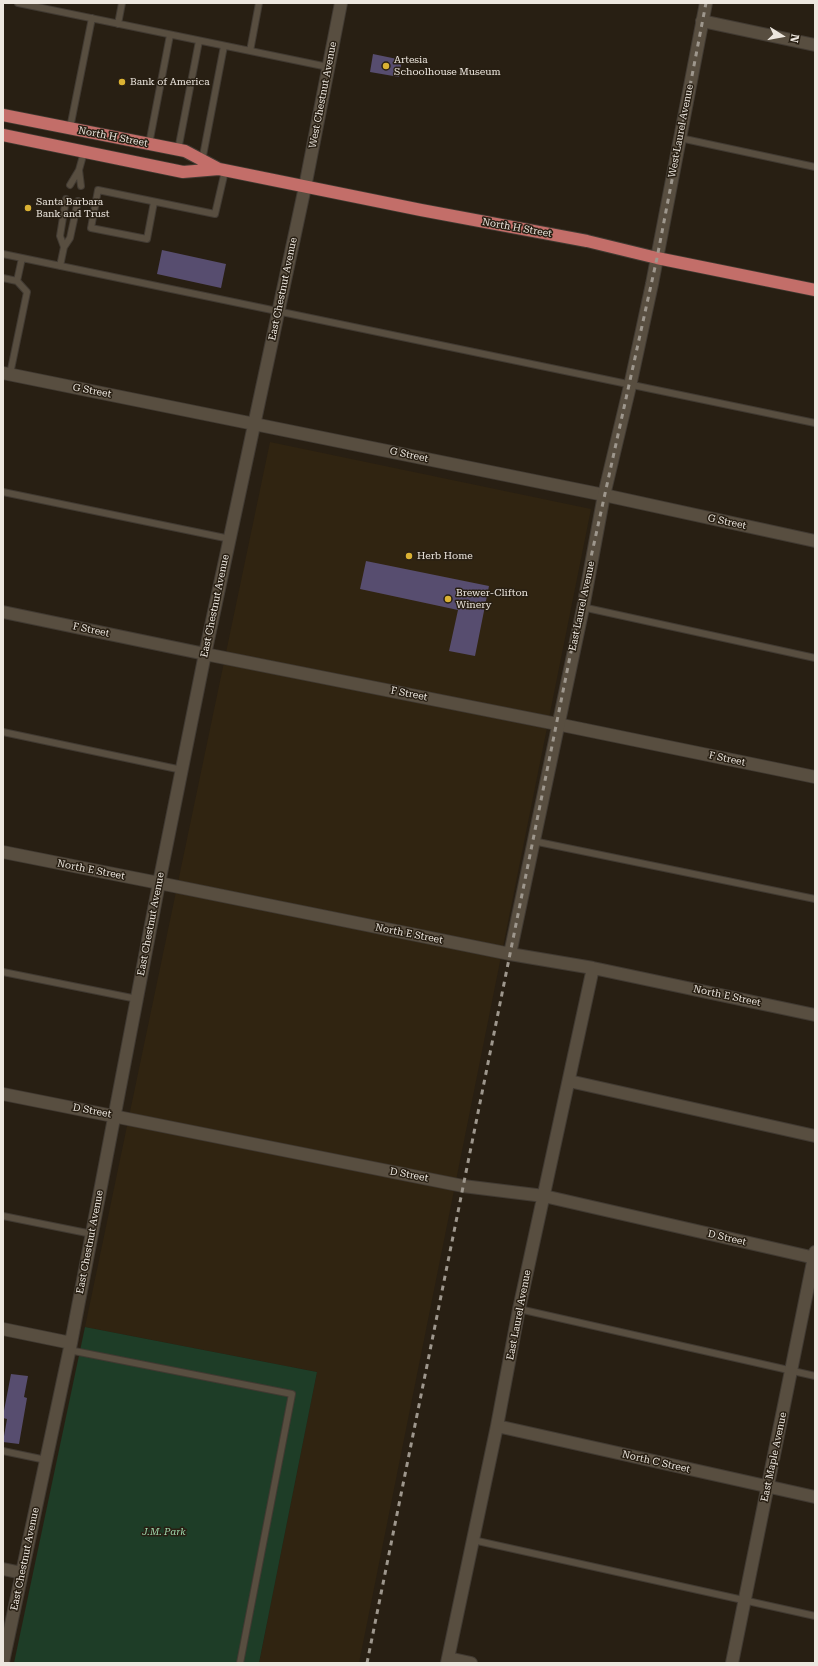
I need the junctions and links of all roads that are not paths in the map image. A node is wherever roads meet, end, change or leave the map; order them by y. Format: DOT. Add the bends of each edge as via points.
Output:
graph roads {
  1 [pos="18,3"];
  2 [pos="122,3"];
  3 [pos="259,3"];
  4 [pos="341,3"];
  5 [pos="706,3"];
  6 [pos="92,18"];
  7 [pos="702,21"];
  8 [pos="118,24"];
  9 [pos="170,35"];
  10 [pos="199,40"];
  11 [pos="815,45"];
  12 [pos="224,46"];
  13 [pos="250,51"];
  14 [pos="328,67"];
  15 [pos="3,115"];
  16 [pos="70,128"];
  17 [pos="3,135"];
  18 [pos="680,138"];
  19 [pos="149,144"];
  20 [pos="178,150"];
  21 [pos="84,152"];
  22 [pos="202,161"];
  23 [pos="815,167"];
  24 [pos="80,170"];
  25 [pos="222,170"];
  26 [pos="70,185"];
  27 [pos="80,186"];
  28 [pos="305,187"];
  29 [pos="66,199"];
  30 [pos="78,201"];
  31 [pos="154,202"];
  32 [pos="64,247"];
  33 [pos="3,254"];
  34 [pos="22,258"];
  35 [pos="657,258"];
  36 [pos="60,266"];
  37 [pos="3,278"];
  38 [pos="17,281"];
  39 [pos="815,290"];
  40 [pos="279,312"];
  41 [pos="7,374"];
  42 [pos="630,386"];
  43 [pos="815,423"];
  44 [pos="255,424"];
  45 [pos="3,492"];
  46 [pos="604,495"];
  47 [pos="230,539"];
  48 [pos="815,541"];
  49 [pos="582,607"];
  50 [pos="3,612"];
  51 [pos="205,654"];
  52 [pos="815,658"];
  53 [pos="557,724"];
  54 [pos="3,732"];
  55 [pos="182,770"];
  56 [pos="815,777"];
  57 [pos="533,841"];
  58 [pos="3,852"];
  59 [pos="159,884"];
  60 [pos="815,900"];
  61 [pos="510,954"];
  62 [pos="593,968"];
  63 [pos="3,972"];
  64 [pos="137,999"];
  65 [pos="815,1015"];
  66 [pos="569,1081"];
  67 [pos="3,1094"];
  68 [pos="115,1116"];
  69 [pos="815,1136"];
  70 [pos="544,1196"];
  71 [pos="3,1216"];
  72 [pos="92,1234"];
  73 [pos="815,1256"];
  74 [pos="519,1309"];
  75 [pos="3,1330"];
  76 [pos="70,1346"];
  77 [pos="791,1371"];
  78 [pos="815,1376"];
  79 [pos="498,1426"];
  80 [pos="3,1451"];
  81 [pos="46,1460"];
  82 [pos="768,1487"];
  83 [pos="815,1497"];
  84 [pos="473,1540"];
  85 [pos="3,1569"];
  86 [pos="22,1573"];
  87 [pos="743,1601"];
  88 [pos="815,1616"];
  89 [pos="447,1661"];
  90 [pos="3,1662"];
  91 [pos="240,1663"];
  92 [pos="471,1663"];
  93 [pos="732,1663"];
  1 -- 6 [label="lane"];
  2 -- 8 [label="lane"];
  3 -- 13 [label="lane"];
  4 -- 14 [label="street, West Chestnut Avenue"];
  5 -- 7 [label="street, West Laurel Avenue"];
  6 -- 8 [label="lane"];
  6 -- 16 [label="lane"];
  7 -- 11 [label="street"];
  7 -- 18 [label="street, West Laurel Avenue"];
  8 -- 9 [label="lane"];
  9 -- 10 [label="lane"];
  9 -- 19 [label="lane"];
  10 -- 12 [label="lane"];
  10 -- 20 [label="lane"];
  12 -- 13 [label="lane"];
  12 -- 22 [label="lane"];
  13 -- 14 [label="lane"];
  14 -- 28 [label="street, West Chestnut Avenue"];
  15 -- 16 [label="highway, North H Street"];
  16 -- 19 [label="highway, North H Street"];
  17 -- 21 [label="highway, North H Street"];
  18 -- 23 [label="lane"];
  18 -- 35 [label="street, West Laurel Avenue"];
  19 -- 20 [label="highway, North H Street"];
  20 -- 22 [label="highway, North H Street" via="185,151"];
  21 -- 24 [label="lane"];
  21 -- 25 [label="highway, North H Street" via="183,172"];
  22 -- 25 [label="highway, North H Street"];
  24 -- 26 [label="lane"];
  24 -- 27 [label="lane"];
  25 -- 28 [label="highway, North H Street"];
  25 -- 31 [label="lane" via="215,214"];
  28 -- 35 [label="highway, North H Street" via="587,241"];
  28 -- 40 [label="street, East Chestnut Avenue"];
  29 -- 32 [label="lane" via="60,236"];
  30 -- 32 [label="lane" via="70,238"];
  31 -- 31 [label="lane" via="147,239 91,228 98,190"];
  32 -- 36 [label="lane"];
  33 -- 34 [label="lane"];
  34 -- 36 [label="lane"];
  34 -- 38 [label="lane"];
  35 -- 39 [label="highway, North H Street"];
  35 -- 42 [label="street, East Laurel Avenue"];
  36 -- 40 [label="lane"];
  37 -- 38 [label="lane"];
  38 -- 41 [label="lane" via="27,292"];
  40 -- 42 [label="lane"];
  40 -- 44 [label="street, East Chestnut Avenue"];
  41 -- 44 [label="street, G Street"];
  42 -- 43 [label="lane"];
  42 -- 46 [label="street, East Laurel Avenue"];
  44 -- 46 [label="street, G Street"];
  44 -- 47 [label="street, East Chestnut Avenue"];
  45 -- 47 [label="lane"];
  46 -- 48 [label="street, G Street"];
  46 -- 49 [label="street, East Laurel Avenue"];
  47 -- 51 [label="street, East Chestnut Avenue"];
  49 -- 52 [label="lane"];
  49 -- 53 [label="street, East Laurel Avenue"];
  50 -- 51 [label="street, F Street"];
  51 -- 53 [label="street, F Street"];
  51 -- 55 [label="street, East Chestnut Avenue"];
  53 -- 56 [label="street, F Street"];
  53 -- 57 [label="street, East Laurel Avenue"];
  54 -- 55 [label="lane"];
  55 -- 59 [label="street, East Chestnut Avenue"];
  57 -- 60 [label="lane"];
  57 -- 61 [label="street, East Laurel Avenue"];
  58 -- 59 [label="street, North E Street"];
  59 -- 61 [label="street, North E Street"];
  59 -- 64 [label="street, East Chestnut Avenue"];
  61 -- 62 [label="street, North E Street"];
  62 -- 65 [label="street, North E Street"];
  62 -- 66 [label="street, East Laurel Avenue"];
  63 -- 64 [label="lane"];
  64 -- 68 [label="street, East Chestnut Avenue"];
  66 -- 69 [label="street"];
  66 -- 70 [label="street, East Laurel Avenue"];
  67 -- 68 [label="street, D Street"];
  68 -- 70 [label="street, D Street" via="464,1186"];
  68 -- 72 [label="street, East Chestnut Avenue"];
  70 -- 73 [label="street, D Street"];
  70 -- 74 [label="street, East Laurel Avenue"];
  71 -- 72 [label="lane"];
  72 -- 76 [label="street, East Chestnut Avenue"];
  73 -- 77 [label="street, East Maple Avenue"];
  74 -- 77 [label="lane"];
  74 -- 79 [label="street, East Laurel Avenue"];
  75 -- 76 [label="street"];
  76 -- 81 [label="street, East Chestnut Avenue"];
  76 -- 91 [label="lane" via="292,1394"];
  77 -- 78 [label="lane"];
  77 -- 82 [label="street, East Maple Avenue"];
  79 -- 82 [label="street, North C Street"];
  79 -- 84 [label="street, East Laurel Avenue"];
  80 -- 81 [label="lane"];
  81 -- 86 [label="street, East Chestnut Avenue"];
  82 -- 83 [label="street, North C Street"];
  82 -- 87 [label="street, East Maple Avenue"];
  84 -- 87 [label="lane"];
  84 -- 89 [label="street, East Laurel Avenue"];
  85 -- 86 [label="street"];
  86 -- 90 [label="street, East Chestnut Avenue"];
  87 -- 88 [label="lane"];
  87 -- 93 [label="street, East Maple Avenue"];
  89 -- 92 [label="street"];
}
